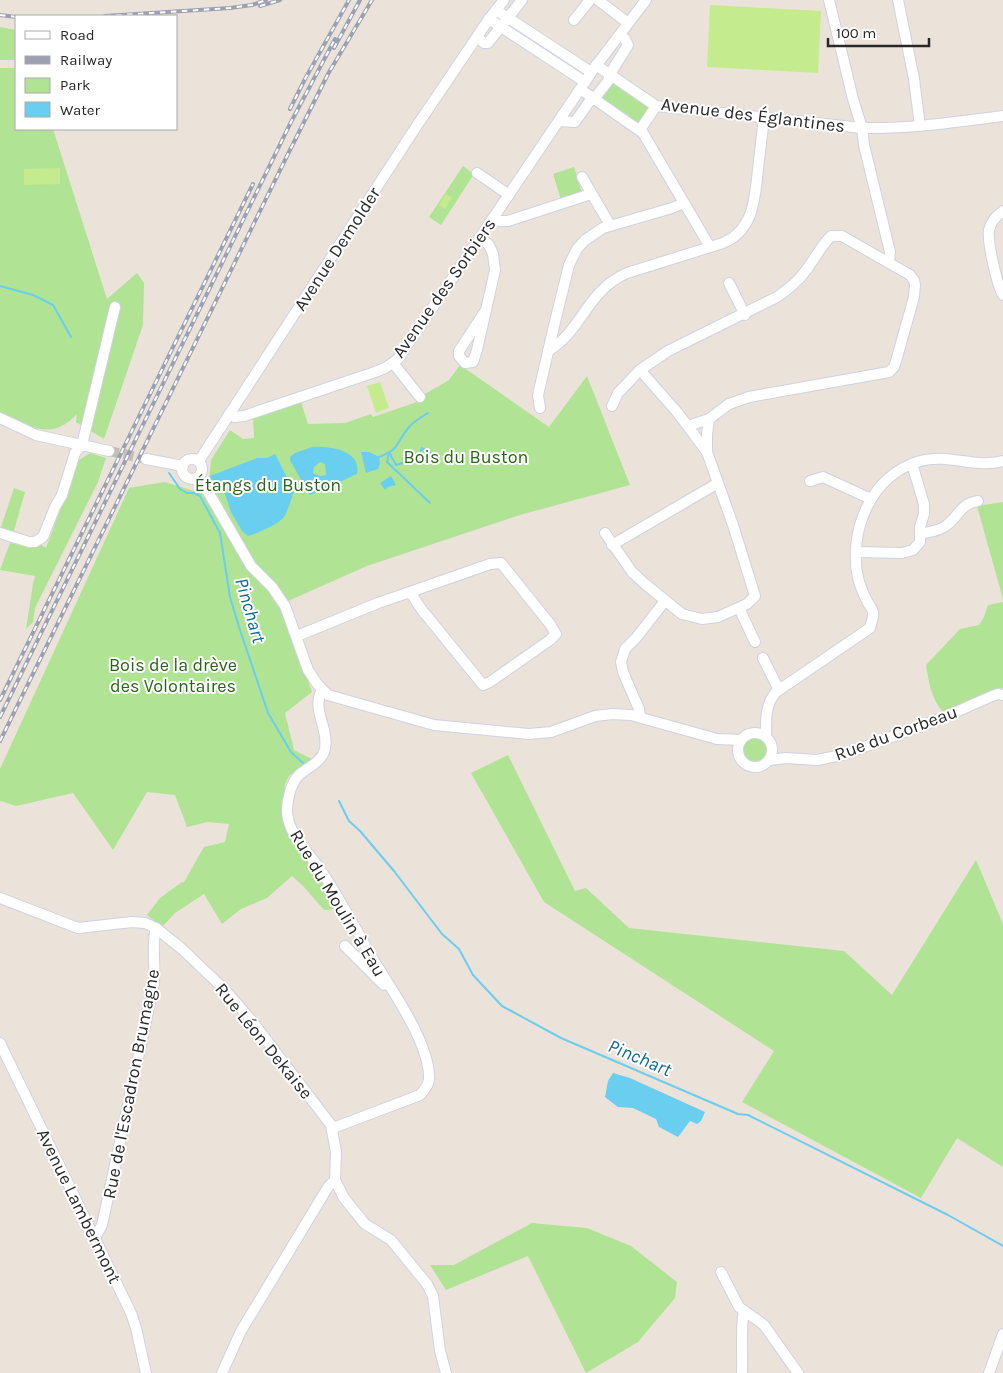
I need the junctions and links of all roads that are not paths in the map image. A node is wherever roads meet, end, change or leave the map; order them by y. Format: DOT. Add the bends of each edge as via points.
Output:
graph roads {
  1 [pos="504,0"];
  2 [pos="522,0"];
  3 [pos="590,0"];
  4 [pos="598,0"];
  5 [pos="646,0"];
  6 [pos="830,0"];
  7 [pos="898,0"];
  8 [pos="492,14"];
  9 [pos="509,18"];
  10 [pos="574,20"];
  11 [pos="628,23"];
  12 [pos="501,28"];
  13 [pos="620,35"];
  14 [pos="476,38"];
  15 [pos="594,69"];
  16 [pos="610,74"];
  17 [pos="583,86"];
  18 [pos="592,98"];
  19 [pos="656,106"];
  20 [pos="1003,116"];
  21 [pos="764,118"];
  22 [pos="559,121"];
  23 [pos="920,126"];
  24 [pos="862,128"];
  25 [pos="640,130"];
  26 [pos="477,173"];
  27 [pos="582,178"];
  28 [pos="591,194"];
  29 [pos="509,195"];
  30 [pos="684,203"];
  31 [pos="1003,211"];
  32 [pos="493,218"];
  33 [pos="610,225"];
  34 [pos="885,236"];
  35 [pos="481,238"];
  36 [pos="710,247"];
  37 [pos="870,252"];
  38 [pos="889,262"];
  39 [pos="729,283"];
  40 [pos="1003,295"];
  41 [pos="116,307"];
  42 [pos="486,310"];
  43 [pos="745,314"];
  44 [pos="548,351"];
  45 [pos="393,363"];
  46 [pos="640,370"];
  47 [pos="420,397"];
  48 [pos="612,406"];
  49 [pos="540,408"];
  50 [pos="232,410"];
  51 [pos="0,418"];
  52 [pos="709,419"];
  53 [pos="688,426"];
  54 [pos="82,445"];
  55 [pos="109,451"];
  56 [pos="707,452"];
  57 [pos="146,459"];
  58 [pos="199,461"];
  59 [pos="1003,461"];
  60 [pos="912,464"];
  61 [pos="183,466"];
  62 [pos="199,476"];
  63 [pos="810,481"];
  64 [pos="718,483"];
  65 [pos="871,499"];
  66 [pos="978,501"];
  67 [pos="0,533"];
  68 [pos="605,533"];
  69 [pos="920,534"];
  70 [pos="612,545"];
  71 [pos="856,552"];
  72 [pos="410,592"];
  73 [pos="665,601"];
  74 [pos="738,608"];
  75 [pos="297,636"];
  76 [pos="755,642"];
  77 [pos="763,658"];
  78 [pos="322,690"];
  79 [pos="779,690"];
  80 [pos="1003,695"];
  81 [pos="766,714"];
  82 [pos="640,717"];
  83 [pos="754,732"];
  84 [pos="766,736"];
  85 [pos="717,739"];
  86 [pos="741,740"];
  87 [pos="738,752"];
  88 [pos="771,755"];
  89 [pos="0,898"];
  90 [pos="156,928"];
  91 [pos="345,946"];
  92 [pos="394,994"];
  93 [pos="0,1043"];
  94 [pos="333,1128"];
  95 [pos="335,1180"];
  96 [pos="95,1238"];
  97 [pos="721,1272"];
  98 [pos="744,1311"];
  99 [pos="1003,1334"];
  100 [pos="146,1373"];
  101 [pos="222,1373"];
  102 [pos="446,1373"];
  103 [pos="742,1373"];
  104 [pos="798,1373"];
  105 [pos="989,1373"];
  1 -- 8 [label="street, Avenue Demolder"];
  2 -- 9 [label="street"];
  3 -- 10 [label="street"];
  4 -- 11 [label="street"];
  5 -- 11 [label="street, Avenue des Sorbiers"];
  6 -- 24 [label="street"];
  7 -- 23 [label="street"];
  8 -- 9 [label="street, Avenue des Églantines"];
  8 -- 12 [label="street"];
  8 -- 14 [label="street, Avenue Demolder"];
  9 -- 12 [label="street"];
  9 -- 15 [label="street, Avenue des Églantines"];
  11 -- 13 [label="street, Avenue des Sorbiers"];
  12 -- 14 [label="street" via="488,43"];
  12 -- 17 [label="street"];
  13 -- 15 [label="street, Avenue des Sorbiers"];
  13 -- 16 [label="street" via="628,45"];
  14 -- 50 [label="street, Avenue Demolder"];
  15 -- 16 [label="street, Avenue des Églantines"];
  15 -- 17 [label="street, Avenue des Sorbiers"];
  16 -- 18 [label="street" via="608,81"];
  16 -- 19 [label="street, Avenue des Églantines"];
  17 -- 18 [label="street"];
  17 -- 22 [label="street, Avenue des Sorbiers"];
  18 -- 22 [label="street" via="576,122"];
  18 -- 25 [label="street"];
  19 -- 21 [label="street, Avenue des Églantines"];
  19 -- 25 [label="street"];
  20 -- 23 [label="street, Avenue des Églantines"];
  21 -- 24 [label="street, Avenue des Églantines"];
  21 -- 36 [label="street" via="752,211 734,236"];
  22 -- 29 [label="street, Avenue des Sorbiers"];
  23 -- 24 [label="street, Avenue des Églantines"];
  24 -- 34 [label="street"];
  25 -- 30 [label="street"];
  26 -- 29 [label="street"];
  27 -- 28 [label="street"];
  28 -- 32 [label="street" via="508,221"];
  28 -- 33 [label="street"];
  29 -- 32 [label="street, Avenue des Sorbiers"];
  30 -- 33 [label="street"];
  30 -- 36 [label="street"];
  31 -- 40 [label="street" via="991,223 989,234"];
  32 -- 35 [label="street, Avenue des Sorbiers"];
  33 -- 44 [label="street" via="585,240 571,260"];
  34 -- 37 [label="street"];
  34 -- 38 [label="street" via="890,252"];
  35 -- 42 [label="street" via="488,245 495,262"];
  35 -- 45 [label="street, Avenue des Sorbiers" via="404,352"];
  36 -- 44 [label="street" via="616,278 593,299 562,342"];
  37 -- 38 [label="street"];
  37 -- 43 [label="street" via="842,236 831,236 792,286"];
  38 -- 52 [label="street" via="910,274 915,286 891,370 749,397 729,404"];
  39 -- 43 [label="street"];
  41 -- 54 [label="street"];
  43 -- 46 [label="street" via="668,351"];
  44 -- 49 [label="street" via="538,395"];
  45 -- 47 [label="street"];
  45 -- 50 [label="street, Avenue des Sorbiers" via="375,372 258,410"];
  46 -- 48 [label="street" via="618,393"];
  46 -- 53 [label="street"];
  50 -- 58 [label="street, Avenue Demolder"];
  51 -- 54 [label="street" via="36,436"];
  52 -- 53 [label="street"];
  52 -- 56 [label="street"];
  53 -- 56 [label="street"];
  54 -- 55 [label="street"];
  54 -- 67 [label="street" via="75,453 62,495 43,537 32,543"];
  56 -- 64 [label="street"];
  57 -- 61 [label="street"];
  58 -- 61 [label="street" via="188,460"];
  58 -- 62 [label="street" via="202,469"];
  59 -- 60 [label="street" via="976,463 940,458"];
  60 -- 65 [label="street" via="890,477"];
  60 -- 69 [label="street" via="924,504"];
  61 -- 62 [label="street" via="186,476"];
  62 -- 75 [label="street" via="251,566 280,597"];
  63 -- 65 [label="street" via="823,477"];
  64 -- 70 [label="street"];
  64 -- 74 [label="street" via="755,596"];
  65 -- 71 [label="street" via="857,533"];
  66 -- 69 [label="street" via="961,508 945,527"];
  68 -- 70 [label="street"];
  69 -- 71 [label="street" via="920,542 906,553"];
  70 -- 73 [label="street" via="632,572"];
  71 -- 79 [label="street" via="860,584 873,612 870,628"];
  72 -- 72 [label="street" via="483,685 556,634 501,563"];
  72 -- 75 [label="street"];
  73 -- 74 [label="street" via="682,614 702,619 718,617"];
  73 -- 82 [label="street" via="624,649 621,662"];
  74 -- 76 [label="street"];
  75 -- 78 [label="street" via="308,670"];
  77 -- 79 [label="street"];
  78 -- 82 [label="street, Rue du Corbeau" via="328,695 434,725 515,733 551,732 604,714"];
  78 -- 92 [label="street, Rue du Moulin à Eau" via="318,703 324,751 319,760 294,782 288,818"];
  79 -- 81 [label="street" via="770,700"];
  80 -- 88 [label="street, Rue du Corbeau" via="992,696 842,755 816,760"];
  81 -- 83 [label="street"];
  81 -- 84 [label="street"];
  82 -- 85 [label="street, Rue du Corbeau"];
  83 -- 84 [label="street"];
  83 -- 86 [label="street"];
  84 -- 88 [label="street" via="770,740"];
  85 -- 86 [label="street, Rue du Corbeau"];
  85 -- 87 [label="street, Rue du Corbeau"];
  86 -- 87 [label="street"];
  87 -- 88 [label="street, Rue du Corbeau" via="744,764 757,768 763,766"];
  89 -- 90 [label="street, Rue Léon Dekaise" via="78,928 140,922"];
  90 -- 94 [label="street, Rue Léon Dekaise" via="203,968 247,1015"];
  90 -- 96 [label="street, Rue de l'Escadron Brumagne" via="154,984 102,1225"];
  91 -- 92 [label="street"];
  92 -- 94 [label="street, Rue du Moulin à Eau" via="418,1038 429,1070 428,1084 413,1098"];
  93 -- 96 [label="street, Avenue Lambermont"];
  94 -- 95 [label="street"];
  95 -- 101 [label="street" via="328,1186 253,1310"];
  95 -- 102 [label="street" via="360,1220 391,1240 427,1284 433,1296"];
  96 -- 100 [label="street, Avenue Lambermont" via="131,1313"];
  97 -- 98 [label="street"];
  98 -- 103 [label="street"];
  98 -- 104 [label="street" via="764,1325"];
  99 -- 105 [label="street"];
}
